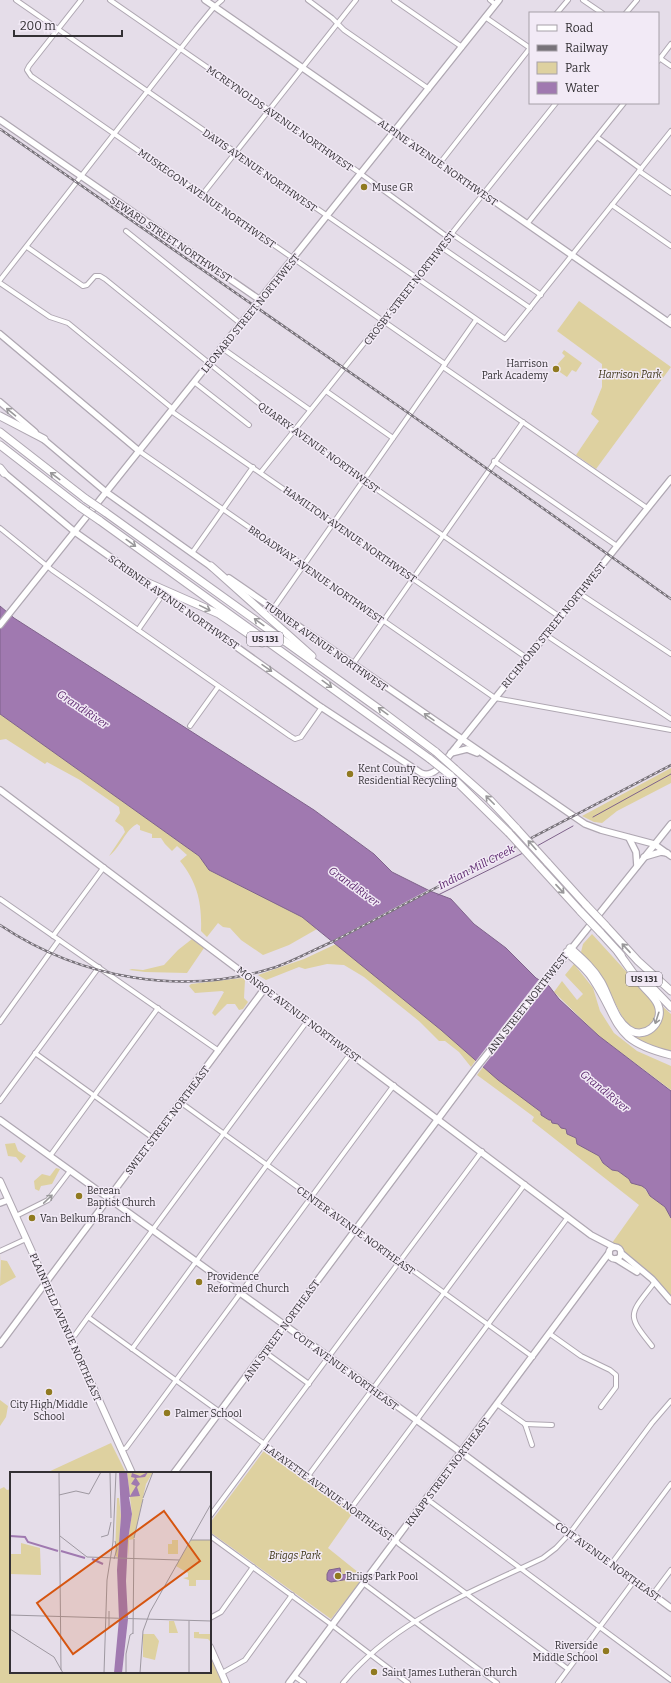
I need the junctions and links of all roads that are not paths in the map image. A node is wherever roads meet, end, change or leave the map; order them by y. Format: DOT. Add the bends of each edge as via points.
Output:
graph roads {
  1 [pos="16,0"];
  2 [pos="81,0"];
  3 [pos="110,0"];
  4 [pos="205,0"];
  5 [pos="222,0"];
  6 [pos="308,0"];
  7 [pos="356,0"];
  8 [pos="394,0"];
  9 [pos="490,0"];
  10 [pos="568,0"];
  11 [pos="583,0"];
  12 [pos="636,0"];
  13 [pos="497,2"];
  14 [pos="214,7"];
  15 [pos="558,12"];
  16 [pos="601,12"];
  17 [pos="627,12"];
  18 [pos="485,17"];
  19 [pos="338,23"];
  20 [pos="58,29"];
  21 [pos="671,44"];
  22 [pos="462,47"];
  23 [pos="529,47"];
  24 [pos="180,48"];
  25 [pos="529,49"];
  26 [pos="659,59"];
  27 [pos="671,66"];
  28 [pos="302,68"];
  29 [pos="429,89"];
  30 [pos="147,91"];
  31 [pos="555,104"];
  32 [pos="623,104"];
  33 [pos="269,110"];
  34 [pos="0,120"];
  35 [pos="671,131"];
  36 [pos="395,132"];
  37 [pos="114,134"];
  38 [pos="597,137"];
  39 [pos="235,152"];
  40 [pos="440,163"];
  41 [pos="640,170"];
  42 [pos="361,174"];
  43 [pos="82,178"];
  44 [pos="671,193"];
  45 [pos="483,194"];
  46 [pos="202,195"];
  47 [pos="612,205"];
  48 [pos="327,216"];
  49 [pos="526,224"];
  50 [pos="126,231"];
  51 [pos="452,234"];
  52 [pos="448,238"];
  53 [pos="671,246"];
  54 [pos="27,247"];
  55 [pos="441,247"];
  56 [pos="572,255"];
  57 [pos="294,258"];
  58 [pos="416,278"];
  59 [pos="0,281"];
  60 [pos="541,295"];
  61 [pos="260,300"];
  62 [pos="530,308"];
  63 [pos="383,320"];
  64 [pos="476,320"];
  65 [pos="670,321"];
  66 [pos="241,324"];
  67 [pos="0,334"];
  68 [pos="222,348"];
  69 [pos="209,364"];
  70 [pos="444,365"];
  71 [pos="194,382"];
  72 [pos="326,391"];
  73 [pos="0,402"];
  74 [pos="172,410"];
  75 [pos="310,410"];
  76 [pos="0,416"];
  77 [pos="523,422"];
  78 [pos="249,425"];
  79 [pos="293,431"];
  80 [pos="0,432"];
  81 [pos="393,438"];
  82 [pos="44,440"];
  83 [pos="0,445"];
  84 [pos="139,451"];
  85 [pos="494,461"];
  86 [pos="253,466"];
  87 [pos="1,470"];
  88 [pos="261,472"];
  89 [pos="671,479"];
  90 [pos="363,480"];
  91 [pos="106,492"];
  92 [pos="647,508"];
  93 [pos="222,510"];
  94 [pos="334,522"];
  95 [pos="0,528"];
  96 [pos="75,532"];
  97 [pos="443,536"];
  98 [pos="617,546"];
  99 [pos="192,553"];
  100 [pos="47,566"];
  101 [pos="211,566"];
  102 [pos="304,566"];
  103 [pos="414,579"];
  104 [pos="144,581"];
  105 [pos="579,593"];
  106 [pos="163,594"];
  107 [pos="273,609"];
  108 [pos="560,617"];
  109 [pos="383,621"];
  110 [pos="0,625"];
  111 [pos="138,630"];
  112 [pos="546,635"];
  113 [pos="671,654"];
  114 [pos="527,658"];
  115 [pos="353,664"];
  116 [pos="314,674"];
  117 [pos="347,686"];
  118 [pos="218,687"];
  119 [pos="495,698"];
  120 [pos="322,707"];
  121 [pos="671,719"];
  122 [pos="190,726"];
  123 [pos="671,730"];
  124 [pos="461,740"];
  125 [pos="450,754"];
  126 [pos="494,761"];
  127 [pos="435,771"];
  128 [pos="0,790"];
  129 [pos="671,824"];
  130 [pos="630,838"];
  131 [pos="654,844"];
  132 [pos="669,854"];
  133 [pos="644,857"];
  134 [pos="637,866"];
  135 [pos="104,867"];
  136 [pos="0,899"];
  137 [pos="53,936"];
  138 [pos="59,940"];
  139 [pos="568,950"];
  140 [pos="618,952"];
  141 [pos="99,967"];
  142 [pos="648,970"];
  143 [pos="671,987"];
  144 [pos="265,988"];
  145 [pos="671,990"];
  146 [pos="671,1007"];
  147 [pos="158,1008"];
  148 [pos="308,1020"];
  149 [pos="0,1022"];
  150 [pos="219,1051"];
  151 [pos="35,1053"];
  152 [pos="352,1053"];
  153 [pos="671,1055"];
  154 [pos="394,1085"];
  155 [pos="94,1095"];
  156 [pos="0,1101"];
  157 [pos="180,1102"];
  158 [pos="438,1119"];
  159 [pos="0,1120"];
  160 [pos="224,1134"];
  161 [pos="153,1138"];
  162 [pos="482,1151"];
  163 [pos="50,1156"];
  164 [pos="266,1166"];
  165 [pos="70,1171"];
  166 [pos="0,1181"];
  167 [pos="525,1184"];
  168 [pos="387,1186"];
  169 [pos="312,1197"];
  170 [pos="109,1198"];
  171 [pos="8,1200"];
  172 [pos="0,1202"];
  173 [pos="16,1216"];
  174 [pos="568,1217"];
  175 [pos="152,1230"];
  176 [pos="356,1230"];
  177 [pos="26,1239"];
  178 [pos="597,1239"];
  179 [pos="614,1247"];
  180 [pos="0,1251"];
  181 [pos="609,1253"];
  182 [pos="621,1253"];
  183 [pos="615,1259"];
  184 [pos="196,1262"];
  185 [pos="399,1262"];
  186 [pos="629,1264"];
  187 [pos="598,1269"];
  188 [pos="46,1283"];
  189 [pos="654,1283"];
  190 [pos="240,1293"];
  191 [pos="443,1293"];
  192 [pos="671,1300"];
  193 [pos="88,1317"];
  194 [pos="488,1324"];
  195 [pos="284,1325"];
  196 [pos="550,1334"];
  197 [pos="2,1336"];
  198 [pos="70,1337"];
  199 [pos="0,1344"];
  200 [pos="652,1346"];
  201 [pos="132,1349"];
  202 [pos="265,1352"];
  203 [pos="329,1357"];
  204 [pos="533,1357"];
  205 [pos="176,1380"];
  206 [pos="309,1384"];
  207 [pos="372,1388"];
  208 [pos="671,1401"];
  209 [pos="497,1404"];
  210 [pos="600,1407"];
  211 [pos="220,1412"];
  212 [pos="416,1420"];
  213 [pos="525,1424"];
  214 [pos="552,1425"];
  215 [pos="264,1444"];
  216 [pos="532,1445"];
  217 [pos="121,1450"];
  218 [pos="461,1452"];
  219 [pos="132,1472"];
  220 [pos="175,1472"];
  221 [pos="308,1476"];
  222 [pos="671,1484"];
  223 [pos="426,1499"];
  224 [pos="352,1507"];
  225 [pos="211,1515"];
  226 [pos="570,1533"];
  227 [pos="211,1537"];
  228 [pos="395,1540"];
  229 [pos="612,1563"];
  230 [pos="254,1567"];
  231 [pos="520,1569"];
  232 [pos="671,1570"];
  233 [pos="634,1581"];
  234 [pos="363,1584"];
  235 [pos="467,1594"];
  236 [pos="653,1594"];
  237 [pos="292,1595"];
  238 [pos="671,1608"];
  239 [pos="211,1617"];
  240 [pos="415,1622"];
  241 [pos="332,1625"];
  242 [pos="599,1628"];
  243 [pos="211,1649"];
  244 [pos="370,1654"];
  245 [pos="568,1669"];
  246 [pos="222,1673"];
  247 [pos="294,1676"];
  248 [pos="671,1680"];
  249 [pos="226,1683"];
  250 [pos="289,1683"];
  251 [pos="304,1683"];
  252 [pos="343,1683"];
  253 [pos="408,1683"];
  254 [pos="497,1683"];
  255 [pos="558,1683"];
  1 -- 20 [label="street, DAVIS AVENUE NORTHWEST"];
  2 -- 20 [label="street"];
  3 -- 24 [label="street, MCREYNOLDS AVENUE NORTHWEST"];
  4 -- 14 [label="street, ALPINE AVENUE NORTHWEST"];
  5 -- 14 [label="street"];
  6 -- 19 [label="street"];
  7 -- 19 [label="street"];
  8 -- 22 [label="street"];
  9 -- 13 [label="street"];
  10 -- 15 [label="street"];
  11 -- 16 [label="street"];
  12 -- 17 [label="street"];
  13 -- 18 [label="street, LEONARD STREET NORTHWEST"];
  14 -- 24 [label="street"];
  14 -- 28 [label="street, ALPINE AVENUE NORTHWEST"];
  18 -- 22 [label="street, LEONARD STREET NORTHWEST"];
  18 -- 23 [label="street"];
  19 -- 28 [label="street"];
  19 -- 29 [label="street" via="354,38"];
  20 -- 30 [label="street, DAVIS AVENUE NORTHWEST"];
  20 -- 37 [label="street, MUSKEGON AVENUE NORTHWEST" via="29,66 28,72"];
  21 -- 26 [label="street"];
  22 -- 29 [label="street, LEONARD STREET NORTHWEST"];
  24 -- 30 [label="street"];
  24 -- 33 [label="street, MCREYNOLDS AVENUE NORTHWEST"];
  25 -- 40 [label="street"];
  26 -- 27 [label="street"];
  28 -- 33 [label="street"];
  28 -- 36 [label="street, ALPINE AVENUE NORTHWEST"];
  29 -- 36 [label="street, LEONARD STREET NORTHWEST"];
  30 -- 37 [label="street"];
  30 -- 39 [label="street, DAVIS AVENUE NORTHWEST"];
  31 -- 45 [label="street, CROSBY STREET NORTHWEST"];
  32 -- 38 [label="street"];
  33 -- 39 [label="street"];
  33 -- 42 [label="street, MCREYNOLDS AVENUE NORTHWEST"];
  34 -- 43 [label="street, SEWARD STREET NORTHWEST"];
  35 -- 41 [label="street"];
  36 -- 40 [label="street, ALPINE AVENUE NORTHWEST"];
  36 -- 42 [label="street, LEONARD STREET NORTHWEST"];
  37 -- 43 [label="street"];
  37 -- 46 [label="street, MUSKEGON AVENUE NORTHWEST"];
  38 -- 41 [label="street"];
  38 -- 49 [label="street"];
  39 -- 46 [label="street"];
  39 -- 48 [label="street, DAVIS AVENUE NORTHWEST"];
  40 -- 45 [label="street, ALPINE AVENUE NORTHWEST"];
  41 -- 44 [label="street"];
  41 -- 47 [label="street"];
  42 -- 48 [label="street, LEONARD STREET NORTHWEST"];
  42 -- 52 [label="street, MCREYNOLDS AVENUE NORTHWEST"];
  43 -- 54 [label="street"];
  43 -- 61 [label="street, SEWARD STREET NORTHWEST"];
  45 -- 49 [label="street, ALPINE AVENUE NORTHWEST"];
  45 -- 51 [label="street, CROSBY STREET NORTHWEST"];
  46 -- 57 [label="street, MUSKEGON AVENUE NORTHWEST"];
  47 -- 53 [label="street"];
  47 -- 56 [label="street"];
  48 -- 57 [label="street, LEONARD STREET NORTHWEST"];
  48 -- 58 [label="street, DAVIS AVENUE NORTHWEST"];
  49 -- 56 [label="street, ALPINE AVENUE NORTHWEST"];
  50 -- 66 [label="street"];
  51 -- 52 [label="street, CROSBY STREET NORTHWEST"];
  51 -- 60 [label="street"];
  52 -- 55 [label="street, CROSBY STREET NORTHWEST"];
  54 -- 59 [label="street"];
  54 -- 69 [label="street, QUARRY AVENUE NORTHWEST" via="83,286 95,276 105,279"];
  55 -- 58 [label="street, CROSBY STREET NORTHWEST"];
  55 -- 62 [label="street"];
  56 -- 60 [label="street"];
  56 -- 65 [label="street, ALPINE AVENUE NORTHWEST"];
  57 -- 61 [label="street, LEONARD STREET NORTHWEST"];
  57 -- 63 [label="street, MUSKEGON AVENUE NORTHWEST"];
  58 -- 63 [label="street, CROSBY STREET NORTHWEST"];
  58 -- 64 [label="street, DAVIS AVENUE NORTHWEST"];
  59 -- 74 [label="street, HAMILTON AVENUE NORTHWEST" via="50,317 68,324"];
  60 -- 62 [label="street"];
  61 -- 66 [label="street, LEONARD STREET NORTHWEST"];
  62 -- 64 [label="street, DAVIS AVENUE NORTHWEST" via="505,339"];
  63 -- 70 [label="street, MUSKEGON AVENUE NORTHWEST"];
  63 -- 72 [label="street, CROSBY STREET NORTHWEST"];
  64 -- 70 [label="street"];
  66 -- 68 [label="street, LEONARD STREET NORTHWEST"];
  67 -- 84 [label="street, BROADWAY AVENUE NORTHWEST"];
  68 -- 69 [label="street, LEONARD STREET NORTHWEST"];
  68 -- 75 [label="street"];
  69 -- 71 [label="street, LEONARD STREET NORTHWEST"];
  69 -- 79 [label="street, QUARRY AVENUE NORTHWEST"];
  70 -- 77 [label="street, MUSKEGON AVENUE NORTHWEST"];
  70 -- 81 [label="street"];
  71 -- 74 [label="street, LEONARD STREET NORTHWEST"];
  71 -- 78 [label="street"];
  72 -- 75 [label="street, CROSBY STREET NORTHWEST"];
  72 -- 81 [label="street"];
  82 -- 73 [label="street, TURNER AVENUE NORTHWEST, one-way"];
  74 -- 84 [label="street, LEONARD STREET NORTHWEST"];
  74 -- 86 [label="street, HAMILTON AVENUE NORTHWEST"];
  75 -- 79 [label="street, CROSBY STREET NORTHWEST"];
  76 -- 82 [label="highway"];
  77 -- 85 [label="street"];
  77 -- 92 [label="street, MUSKEGON AVENUE NORTHWEST"];
  79 -- 88 [label="street, CROSBY STREET NORTHWEST"];
  79 -- 90 [label="street, QUARRY AVENUE NORTHWEST"];
  117 -- 80 [label="highway, US 131, one-way, bridge" via="86,499"];
  81 -- 90 [label="street"];
  82 -- 91 [label="street, TURNER AVENUE NORTHWEST"];
  83 -- 116 [label="highway, US 131, one-way, bridge" via="99,520"];
  84 -- 91 [label="street, LEONARD STREET NORTHWEST"];
  84 -- 93 [label="street, BROADWAY AVENUE NORTHWEST"];
  85 -- 97 [label="street"];
  85 -- 98 [label="street"];
  86 -- 88 [label="street, HAMILTON AVENUE NORTHWEST"];
  86 -- 93 [label="street"];
  87 -- 96 [label="street, SCRIBNER AVENUE NORTHWEST"];
  88 -- 94 [label="street, HAMILTON AVENUE NORTHWEST"];
  89 -- 92 [label="street, RICHMOND STREET NORTHWEST"];
  90 -- 94 [label="street"];
  90 -- 97 [label="street, QUARRY AVENUE NORTHWEST"];
  91 -- 96 [label="street, LEONARD STREET NORTHWEST"];
  91 -- 99 [label="street, TURNER AVENUE NORTHWEST"];
  92 -- 98 [label="street, RICHMOND STREET NORTHWEST"];
  93 -- 99 [label="street"];
  93 -- 102 [label="street, BROADWAY AVENUE NORTHWEST"];
  94 -- 102 [label="street"];
  94 -- 103 [label="street, HAMILTON AVENUE NORTHWEST"];
  95 -- 100 [label="street"];
  96 -- 100 [label="street, LEONARD STREET NORTHWEST"];
  96 -- 104 [label="street, SCRIBNER AVENUE NORTHWEST"];
  97 -- 103 [label="street"];
  97 -- 108 [label="street, QUARRY AVENUE NORTHWEST"];
  98 -- 105 [label="street, RICHMOND STREET NORTHWEST"];
  99 -- 101 [label="street, TURNER AVENUE NORTHWEST"];
  100 -- 110 [label="street, LEONARD STREET NORTHWEST"];
  100 -- 111 [label="street"];
  101 -- 107 [label="street, TURNER AVENUE NORTHWEST"];
  101 -- 117 [label="highway"];
  102 -- 107 [label="street"];
  102 -- 109 [label="street, BROADWAY AVENUE NORTHWEST"];
  103 -- 109 [label="street"];
  103 -- 114 [label="street, HAMILTON AVENUE NORTHWEST"];
  104 -- 106 [label="street, SCRIBNER AVENUE NORTHWEST"];
  104 -- 116 [label="highway, one-way" via="219,614 291,662"];
  105 -- 108 [label="street, RICHMOND STREET NORTHWEST"];
  105 -- 113 [label="street"];
  106 -- 111 [label="street"];
  106 -- 120 [label="street, SCRIBNER AVENUE NORTHWEST, one-way"];
  107 -- 115 [label="street, TURNER AVENUE NORTHWEST"];
  108 -- 112 [label="street, RICHMOND STREET NORTHWEST"];
  109 -- 115 [label="street"];
  109 -- 119 [label="street, BROADWAY AVENUE NORTHWEST"];
  111 -- 118 [label="street"];
  112 -- 114 [label="street, RICHMOND STREET NORTHWEST"];
  112 -- 121 [label="street"];
  114 -- 119 [label="street, RICHMOND STREET NORTHWEST"];
  124 -- 115 [label="street, TURNER AVENUE NORTHWEST, one-way"];
  116 -- 140 [label="highway, US 131, one-way, bridge" via="450,775 486,809"];
  142 -- 117 [label="highway, US 131, one-way, bridge" via="490,800 436,752"];
  118 -- 120 [label="street" via="290,736 299,739"];
  118 -- 122 [label="street"];
  119 -- 123 [label="street, BROADWAY AVENUE NORTHWEST"];
  119 -- 124 [label="street, RICHMOND STREET NORTHWEST"];
  120 -- 127 [label="street, SCRIBNER AVENUE NORTHWEST" via="421,773 428,775"];
  124 -- 125 [label="street, RICHMOND STREET NORTHWEST"];
  124 -- 126 [label="street, TURNER AVENUE NORTHWEST"];
  125 -- 126 [label="street" via="467,749"];
  125 -- 127 [label="street, RICHMOND STREET NORTHWEST"];
  126 -- 130 [label="street, TURNER AVENUE NORTHWEST" via="584,824"];
  128 -- 135 [label="street, MONROE AVENUE NORTHWEST"];
  129 -- 131 [label="street, ANN STREET NORTHWEST"];
  130 -- 131 [label="street, TURNER AVENUE NORTHWEST"];
  130 -- 134 [label="street" via="636,851"];
  131 -- 132 [label="street, TURNER AVENUE NORTHWEST"];
  131 -- 133 [label="street, ANN STREET NORTHWEST"];
  132 -- 133 [label="street" via="661,852"];
  133 -- 134 [label="street, ANN STREET NORTHWEST"];
  134 -- 139 [label="street, ANN STREET NORTHWEST"];
  135 -- 137 [label="street"];
  135 -- 144 [label="street, MONROE AVENUE NORTHWEST"];
  136 -- 137 [label="street"];
  137 -- 138 [label="street"];
  138 -- 141 [label="street"];
  138 -- 149 [label="street"];
  140 -- 139 [label="highway, one-way" via="658,1005 660,1014 657,1022 646,1032 636,1032 622,1023 593,970"];
  139 -- 153 [label="highway" via="589,974 616,1022 628,1037 644,1047"];
  139 -- 158 [label="street, ANN STREET NORTHWEST"];
  140 -- 146 [label="highway, US 131"];
  141 -- 147 [label="street"];
  141 -- 151 [label="street"];
  142 -- 143 [label="highway"];
  142 -- 145 [label="highway, US 131"];
  144 -- 148 [label="street, MONROE AVENUE NORTHWEST"];
  144 -- 150 [label="street, SWEET STREET NORTHEAST"];
  147 -- 150 [label="street"];
  147 -- 155 [label="street"];
  148 -- 152 [label="street, MONROE AVENUE NORTHWEST"];
  148 -- 160 [label="street"];
  150 -- 157 [label="street, SWEET STREET NORTHEAST"];
  151 -- 155 [label="street"];
  151 -- 156 [label="street"];
  152 -- 154 [label="street, MONROE AVENUE NORTHWEST"];
  152 -- 164 [label="street"];
  154 -- 158 [label="street, MONROE AVENUE NORTHWEST"];
  154 -- 169 [label="street"];
  155 -- 161 [label="street"];
  155 -- 163 [label="street"];
  157 -- 160 [label="street, CENTER AVENUE NORTHEAST"];
  157 -- 161 [label="street, SWEET STREET NORTHEAST"];
  158 -- 162 [label="street, MONROE AVENUE NORTHWEST"];
  158 -- 168 [label="street, ANN STREET NORTHWEST"];
  159 -- 163 [label="street, COIT AVENUE NORTHEAST"];
  160 -- 164 [label="street, CENTER AVENUE NORTHEAST"];
  160 -- 175 [label="street"];
  161 -- 170 [label="street, SWEET STREET NORTHEAST"];
  162 -- 167 [label="street, MONROE AVENUE NORTHWEST"];
  162 -- 185 [label="street"];
  163 -- 165 [label="street, COIT AVENUE NORTHEAST"];
  164 -- 169 [label="street, CENTER AVENUE NORTHEAST"];
  164 -- 184 [label="street"];
  165 -- 170 [label="street, COIT AVENUE NORTHEAST"];
  173 -- 165 [label="street, one-way" via="48,1200"];
  166 -- 171 [label="main road, PLAINFIELD AVENUE NORTHEAST"];
  167 -- 174 [label="street, MONROE AVENUE NORTHWEST"];
  167 -- 191 [label="street"];
  168 -- 176 [label="street, ANN STREET NORTHEAST"];
  169 -- 176 [label="street, CENTER AVENUE NORTHEAST"];
  169 -- 190 [label="street"];
  170 -- 175 [label="street, COIT AVENUE NORTHEAST"];
  170 -- 188 [label="street, SWEET STREET NORTHEAST"];
  171 -- 172 [label="street"];
  171 -- 173 [label="main road, PLAINFIELD AVENUE NORTHEAST"];
  173 -- 177 [label="main road, PLAINFIELD AVENUE NORTHEAST"];
  174 -- 178 [label="street, MONROE AVENUE NORTHWEST"];
  174 -- 194 [label="street"];
  175 -- 184 [label="street, COIT AVENUE NORTHEAST"];
  175 -- 193 [label="street"];
  176 -- 185 [label="street, CENTER AVENUE NORTHEAST"];
  176 -- 195 [label="street, ANN STREET NORTHEAST"];
  177 -- 180 [label="street"];
  177 -- 188 [label="main road, PLAINFIELD AVENUE NORTHEAST"];
  178 -- 179 [label="street, MONROE AVENUE NORTHWEST"];
  178 -- 181 [label="street, MONROE AVENUE NORTHWEST"];
  179 -- 181 [label="street, KNAPP STREET NORTHEAST"];
  179 -- 182 [label="street, MONROE AVENUE NORTHWEST"];
  181 -- 183 [label="street, MONROE AVENUE NORTHWEST"];
  181 -- 187 [label="street, KNAPP STREET NORTHEAST"];
  182 -- 183 [label="street"];
  182 -- 186 [label="street"];
  183 -- 186 [label="street"];
  183 -- 187 [label="street"];
  184 -- 190 [label="street, COIT AVENUE NORTHEAST"];
  184 -- 201 [label="street"];
  185 -- 191 [label="street, CENTER AVENUE NORTHEAST"];
  185 -- 203 [label="street"];
  186 -- 189 [label="street"];
  187 -- 196 [label="street, KNAPP STREET NORTHEAST"];
  188 -- 197 [label="street, SWEET STREET NORTHEAST"];
  188 -- 198 [label="main road, PLAINFIELD AVENUE NORTHEAST"];
  189 -- 192 [label="street"];
  189 -- 200 [label="street" via="637,1306 633,1319 635,1326"];
  190 -- 195 [label="street, COIT AVENUE NORTHEAST"];
  190 -- 205 [label="street"];
  191 -- 194 [label="street, CENTER AVENUE NORTHEAST"];
  191 -- 207 [label="street"];
  193 -- 198 [label="street"];
  193 -- 201 [label="street, LAFAYETTE AVENUE NORTHEAST"];
  194 -- 204 [label="street, CENTER AVENUE NORTHEAST"];
  194 -- 212 [label="street"];
  195 -- 202 [label="street, ANN STREET NORTHEAST"];
  195 -- 203 [label="street, COIT AVENUE NORTHEAST"];
  196 -- 204 [label="street, KNAPP STREET NORTHEAST"];
  196 -- 210 [label="street" via="581,1356 616,1375 616,1387"];
  197 -- 199 [label="street, SWEET STREET NORTHEAST"];
  198 -- 217 [label="main road, PLAINFIELD AVENUE NORTHEAST"];
  201 -- 205 [label="street, LAFAYETTE AVENUE NORTHEAST"];
  202 -- 206 [label="street"];
  202 -- 211 [label="street, ANN STREET NORTHEAST"];
  203 -- 206 [label="street"];
  203 -- 207 [label="street, COIT AVENUE NORTHEAST"];
  204 -- 209 [label="street, KNAPP STREET NORTHEAST"];
  205 -- 211 [label="street, LAFAYETTE AVENUE NORTHEAST"];
  205 -- 217 [label="street" via="126,1448"];
  206 -- 215 [label="street"];
  207 -- 212 [label="street, COIT AVENUE NORTHEAST"];
  207 -- 221 [label="street"];
  208 -- 226 [label="street"];
  209 -- 213 [label="street"];
  209 -- 218 [label="street, KNAPP STREET NORTHEAST"];
  211 -- 215 [label="street, LAFAYETTE AVENUE NORTHEAST"];
  211 -- 220 [label="street, ANN STREET NORTHEAST"];
  212 -- 218 [label="street, COIT AVENUE NORTHEAST"];
  212 -- 224 [label="street"];
  213 -- 214 [label="street"];
  213 -- 216 [label="street"];
  215 -- 221 [label="street, LAFAYETTE AVENUE NORTHEAST"];
  215 -- 225 [label="street"];
  217 -- 219 [label="main road, PLAINFIELD AVENUE NORTHEAST"];
  218 -- 223 [label="street, KNAPP STREET NORTHEAST"];
  218 -- 226 [label="street, COIT AVENUE NORTHEAST"];
  221 -- 224 [label="street, LAFAYETTE AVENUE NORTHEAST"];
  222 -- 229 [label="street"];
  223 -- 228 [label="street, KNAPP STREET NORTHEAST"];
  223 -- 231 [label="street"];
  224 -- 228 [label="street, LAFAYETTE AVENUE NORTHEAST"];
  226 -- 229 [label="street, COIT AVENUE NORTHEAST"];
  226 -- 231 [label="street" via="547,1555"];
  227 -- 230 [label="street"];
  228 -- 234 [label="street, KNAPP STREET NORTHEAST"];
  228 -- 235 [label="street, LAFAYETTE AVENUE NORTHEAST"];
  229 -- 233 [label="street, COIT AVENUE NORTHEAST"];
  230 -- 237 [label="street"];
  230 -- 239 [label="street" via="221,1612"];
  231 -- 235 [label="street"];
  231 -- 242 [label="street"];
  232 -- 236 [label="street"];
  233 -- 236 [label="street, COIT AVENUE NORTHEAST"];
  233 -- 242 [label="street"];
  234 -- 240 [label="street"];
  234 -- 241 [label="street, KNAPP STREET NORTHEAST"];
  235 -- 240 [label="street"];
  235 -- 245 [label="street, LAFAYETTE AVENUE NORTHEAST"];
  236 -- 238 [label="street, COIT AVENUE NORTHEAST"];
  237 -- 241 [label="street"];
  237 -- 246 [label="street" via="245,1660"];
  240 -- 244 [label="street"];
  240 -- 254 [label="street"];
  241 -- 244 [label="street"];
  241 -- 247 [label="street, KNAPP STREET NORTHEAST"];
  242 -- 245 [label="street"];
  242 -- 248 [label="street"];
  243 -- 246 [label="main road"];
  244 -- 252 [label="street"];
  244 -- 253 [label="street"];
  245 -- 255 [label="street"];
  246 -- 249 [label="main road"];
  247 -- 250 [label="street, KNAPP STREET NORTHEAST"];
  247 -- 251 [label="street"];
}
